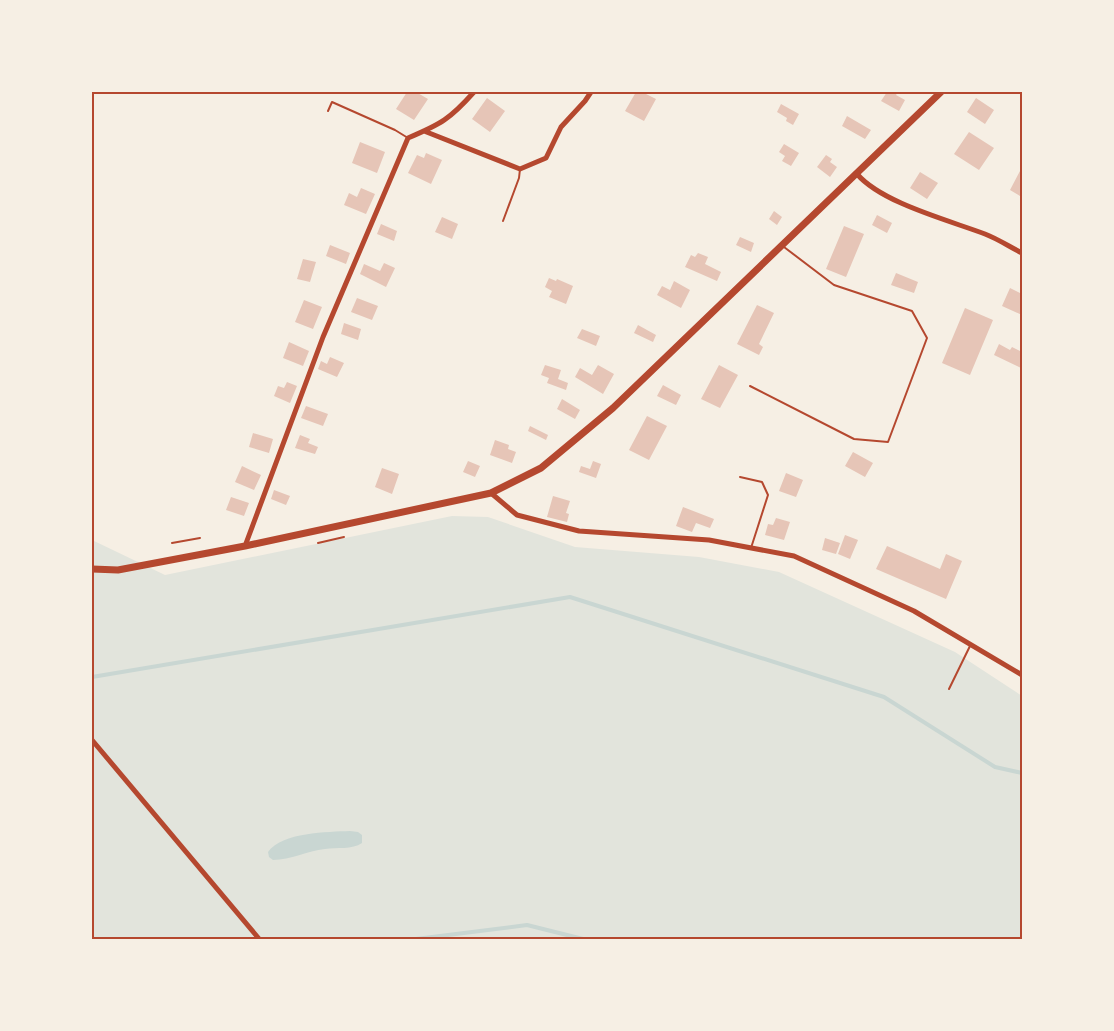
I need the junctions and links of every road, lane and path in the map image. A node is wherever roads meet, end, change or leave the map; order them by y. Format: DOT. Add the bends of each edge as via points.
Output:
graph roads {
  1 [pos="474,92"];
  2 [pos="591,92"];
  3 [pos="941,92"];
  4 [pos="328,111"];
  5 [pos="424,131"];
  6 [pos="408,138"];
  7 [pos="520,169"];
  8 [pos="857,174"];
  9 [pos="503,221"];
  10 [pos="781,245"];
  11 [pos="1023,253"];
  12 [pos="750,386"];
  13 [pos="740,477"];
  14 [pos="491,493"];
  15 [pos="344,537"];
  16 [pos="200,538"];
  17 [pos="172,543"];
  18 [pos="318,543"];
  19 [pos="245,546"];
  20 [pos="751,548"];
  21 [pos="92,569"];
  22 [pos="971,644"];
  23 [pos="1023,675"];
  24 [pos="949,689"];
  25 [pos="92,740"];
  26 [pos="260,939"];
  1 -- 5 [label="street" via="455,113"];
  2 -- 7 [label="street" via="561,127 546,158"];
  3 -- 8 [label="street"];
  4 -- 6 [label="lane" via="332,102"];
  5 -- 6 [label="street"];
  5 -- 7 [label="street"];
  6 -- 19 [label="street" via="323,337"];
  7 -- 9 [label="lane"];
  8 -- 10 [label="street"];
  8 -- 11 [label="street" via="882,195"];
  10 -- 12 [label="lane" via="834,285 912,311 927,338 888,442 854,439"];
  10 -- 14 [label="street" via="613,408 540,468"];
  13 -- 20 [label="lane" via="762,482 768,495"];
  14 -- 19 [label="street"];
  14 -- 20 [label="street" via="517,515 579,531 709,540"];
  15 -- 18 [label="path"];
  16 -- 17 [label="path"];
  19 -- 21 [label="street" via="118,570"];
  20 -- 22 [label="street" via="794,556 889,598"];
  22 -- 23 [label="street"];
  22 -- 24 [label="lane"];
  25 -- 26 [label="street"];
}
